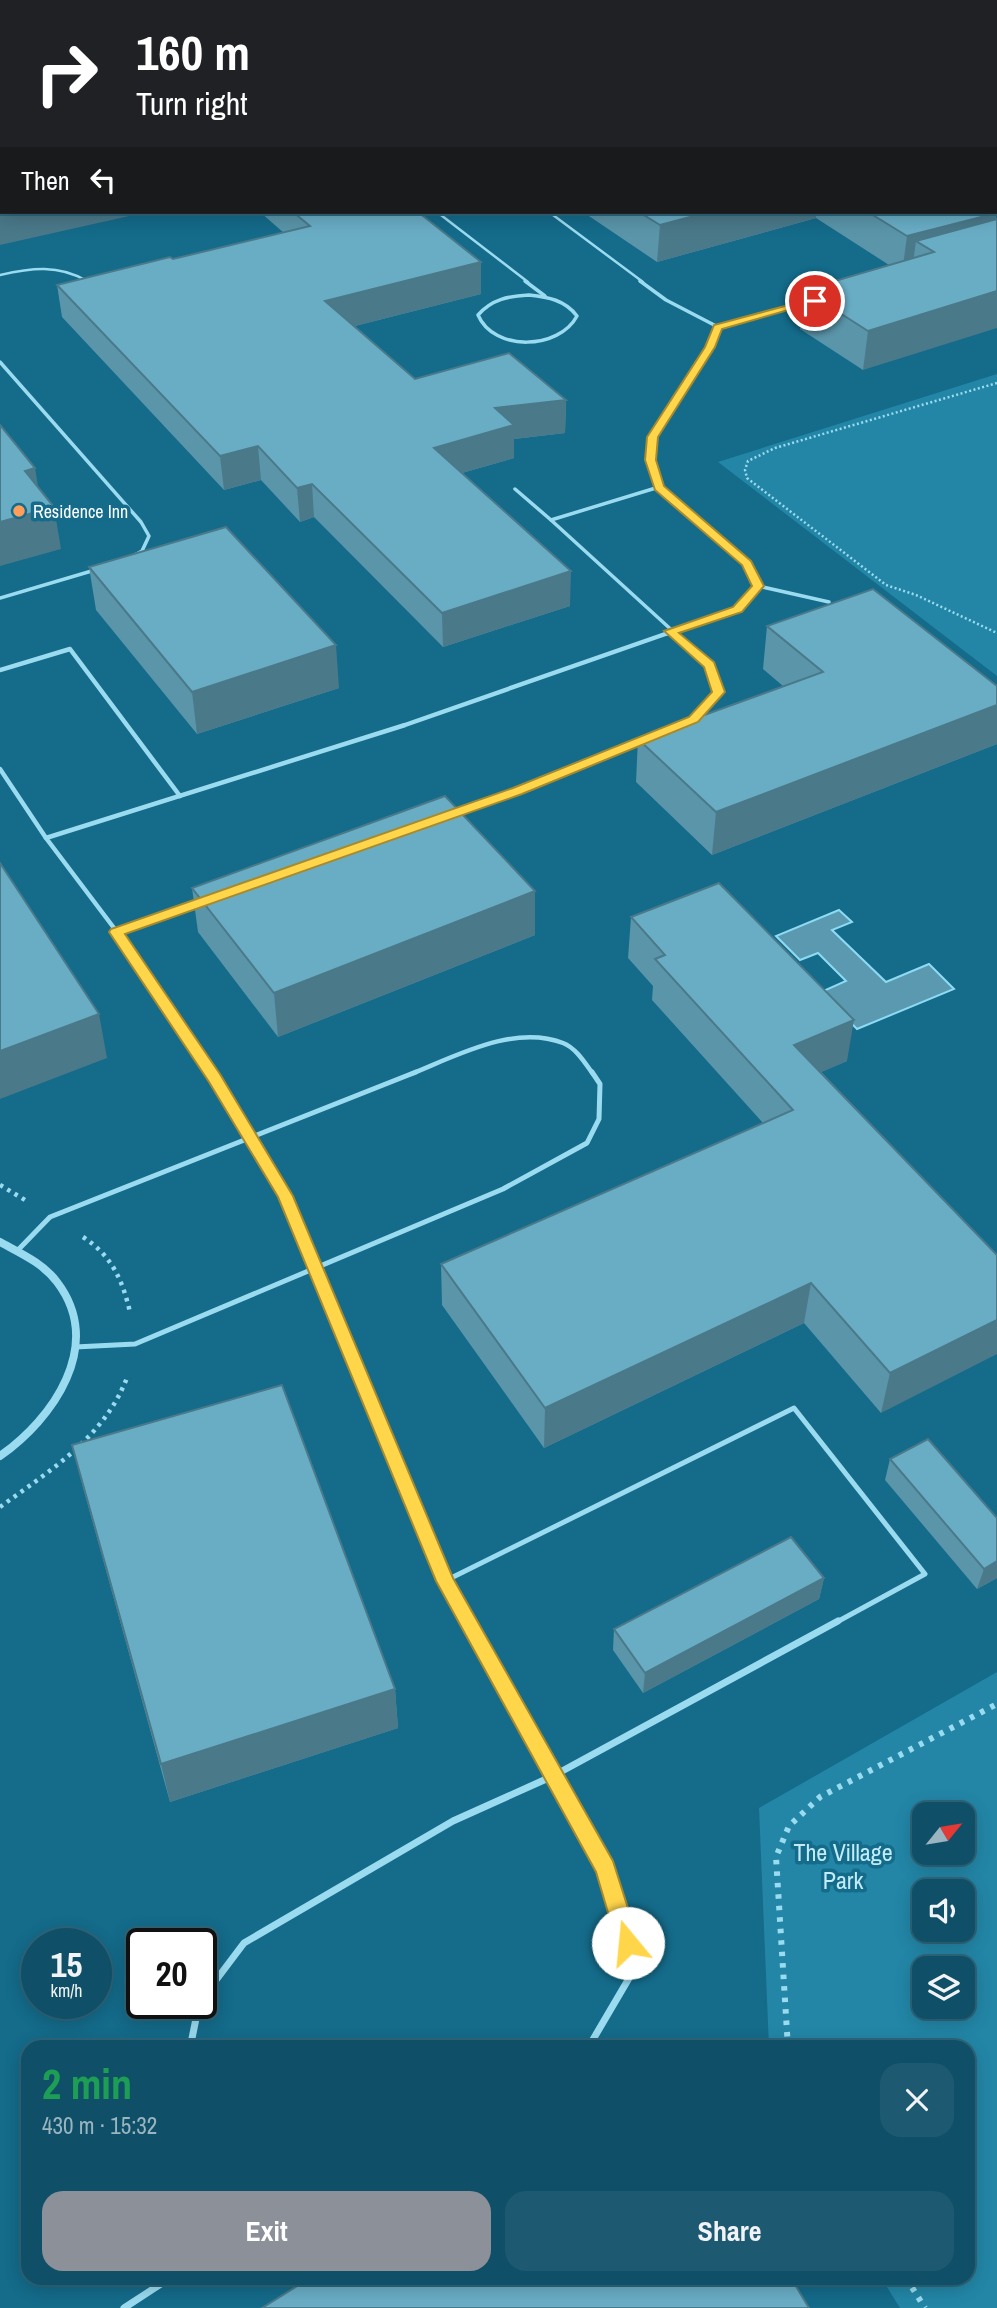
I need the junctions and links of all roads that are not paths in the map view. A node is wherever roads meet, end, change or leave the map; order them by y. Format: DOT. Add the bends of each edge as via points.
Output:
graph roads {
  1 [pos="440,214"];
  2 [pos="552,214"];
  3 [pos="0,275"];
  4 [pos="93,285"];
  5 [pos="547,296"];
  6 [pos="815,301"];
  7 [pos="718,327"];
  8 [pos="0,362"];
  9 [pos="659,487"];
  10 [pos="515,489"];
  11 [pos="551,520"];
  12 [pos="131,557"];
  13 [pos="107,566"];
  14 [pos="758,586"];
  15 [pos="0,597"];
  16 [pos="829,601"];
  17 [pos="671,631"];
  18 [pos="0,670"];
  19 [pos="681,724"];
  20 [pos="655,735"];
  21 [pos="0,769"];
  22 [pos="180,796"];
  23 [pos="453,813"];
  24 [pos="46,838"];
  25 [pos="207,900"];
  26 [pos="117,932"];
  27 [pos="250,1136"];
  28 [pos="0,1242"];
  29 [pos="16,1251"];
  30 [pos="315,1270"];
  31 [pos="75,1348"];
  32 [pos="0,1456"];
  33 [pos="445,1581"];
  34 [pos="553,1776"];
  35 [pos="217,1979"];
  36 [pos="196,2019"];
  37 [pos="192,2040"];
  38 [pos="593,2040"];
  39 [pos="159,2285"];
  40 [pos="124,2308"];
  1 -- 5 [label="lane"];
  2 -- 7 [label="lane" via="666,300"];
  3 -- 4 [label="lane" via="39,267 73,272"];
  5 -- 5 [label="lane" via="495,300 478,315 479,323 488,332 517,341 568,333 578,316"];
  6 -- 7 [label="lane"];
  7 -- 9 [label="lane" via="652,437 651,460"];
  8 -- 12 [label="lane" via="141,522 149,536 142,551"];
  9 -- 11 [label="lane"];
  9 -- 14 [label="lane" via="747,563"];
  10 -- 11 [label="lane"];
  11 -- 17 [label="lane"];
  13 -- 15 [label="lane"];
  14 -- 16 [label="lane"];
  14 -- 17 [label="lane" via="737,609"];
  17 -- 19 [label="lane" via="710,665 719,692 693,719"];
  17 -- 22 [label="lane" via="405,725"];
  18 -- 22 [label="lane" via="70,649"];
  20 -- 23 [label="lane"];
  21 -- 24 [label="lane"];
  22 -- 24 [label="lane"];
  24 -- 26 [label="lane"];
  25 -- 26 [label="lane"];
  26 -- 27 [label="lane"];
  27 -- 29 [label="lane" via="50,1217"];
  27 -- 30 [label="lane" via="285,1196"];
  27 -- 30 [label="lane" via="481,1046 526,1037 564,1043 582,1058 600,1084 599,1119 587,1143 503,1189"];
  28 -- 29 [label="street"];
  29 -- 31 [label="street" via="36,1260 63,1290 76,1327"];
  30 -- 31 [label="lane" via="135,1343"];
  30 -- 33 [label="lane"];
  31 -- 32 [label="street" via="73,1368 53,1409 18,1446"];
  33 -- 34 [label="lane"];
  33 -- 34 [label="lane" via="794,1408 925,1574"];
  34 -- 35 [label="lane" via="453,1821 244,1943"];
  34 -- 38 [label="lane" via="605,1868 635,1968"];
  36 -- 37 [label="lane"];
  39 -- 40 [label="lane"];
}
